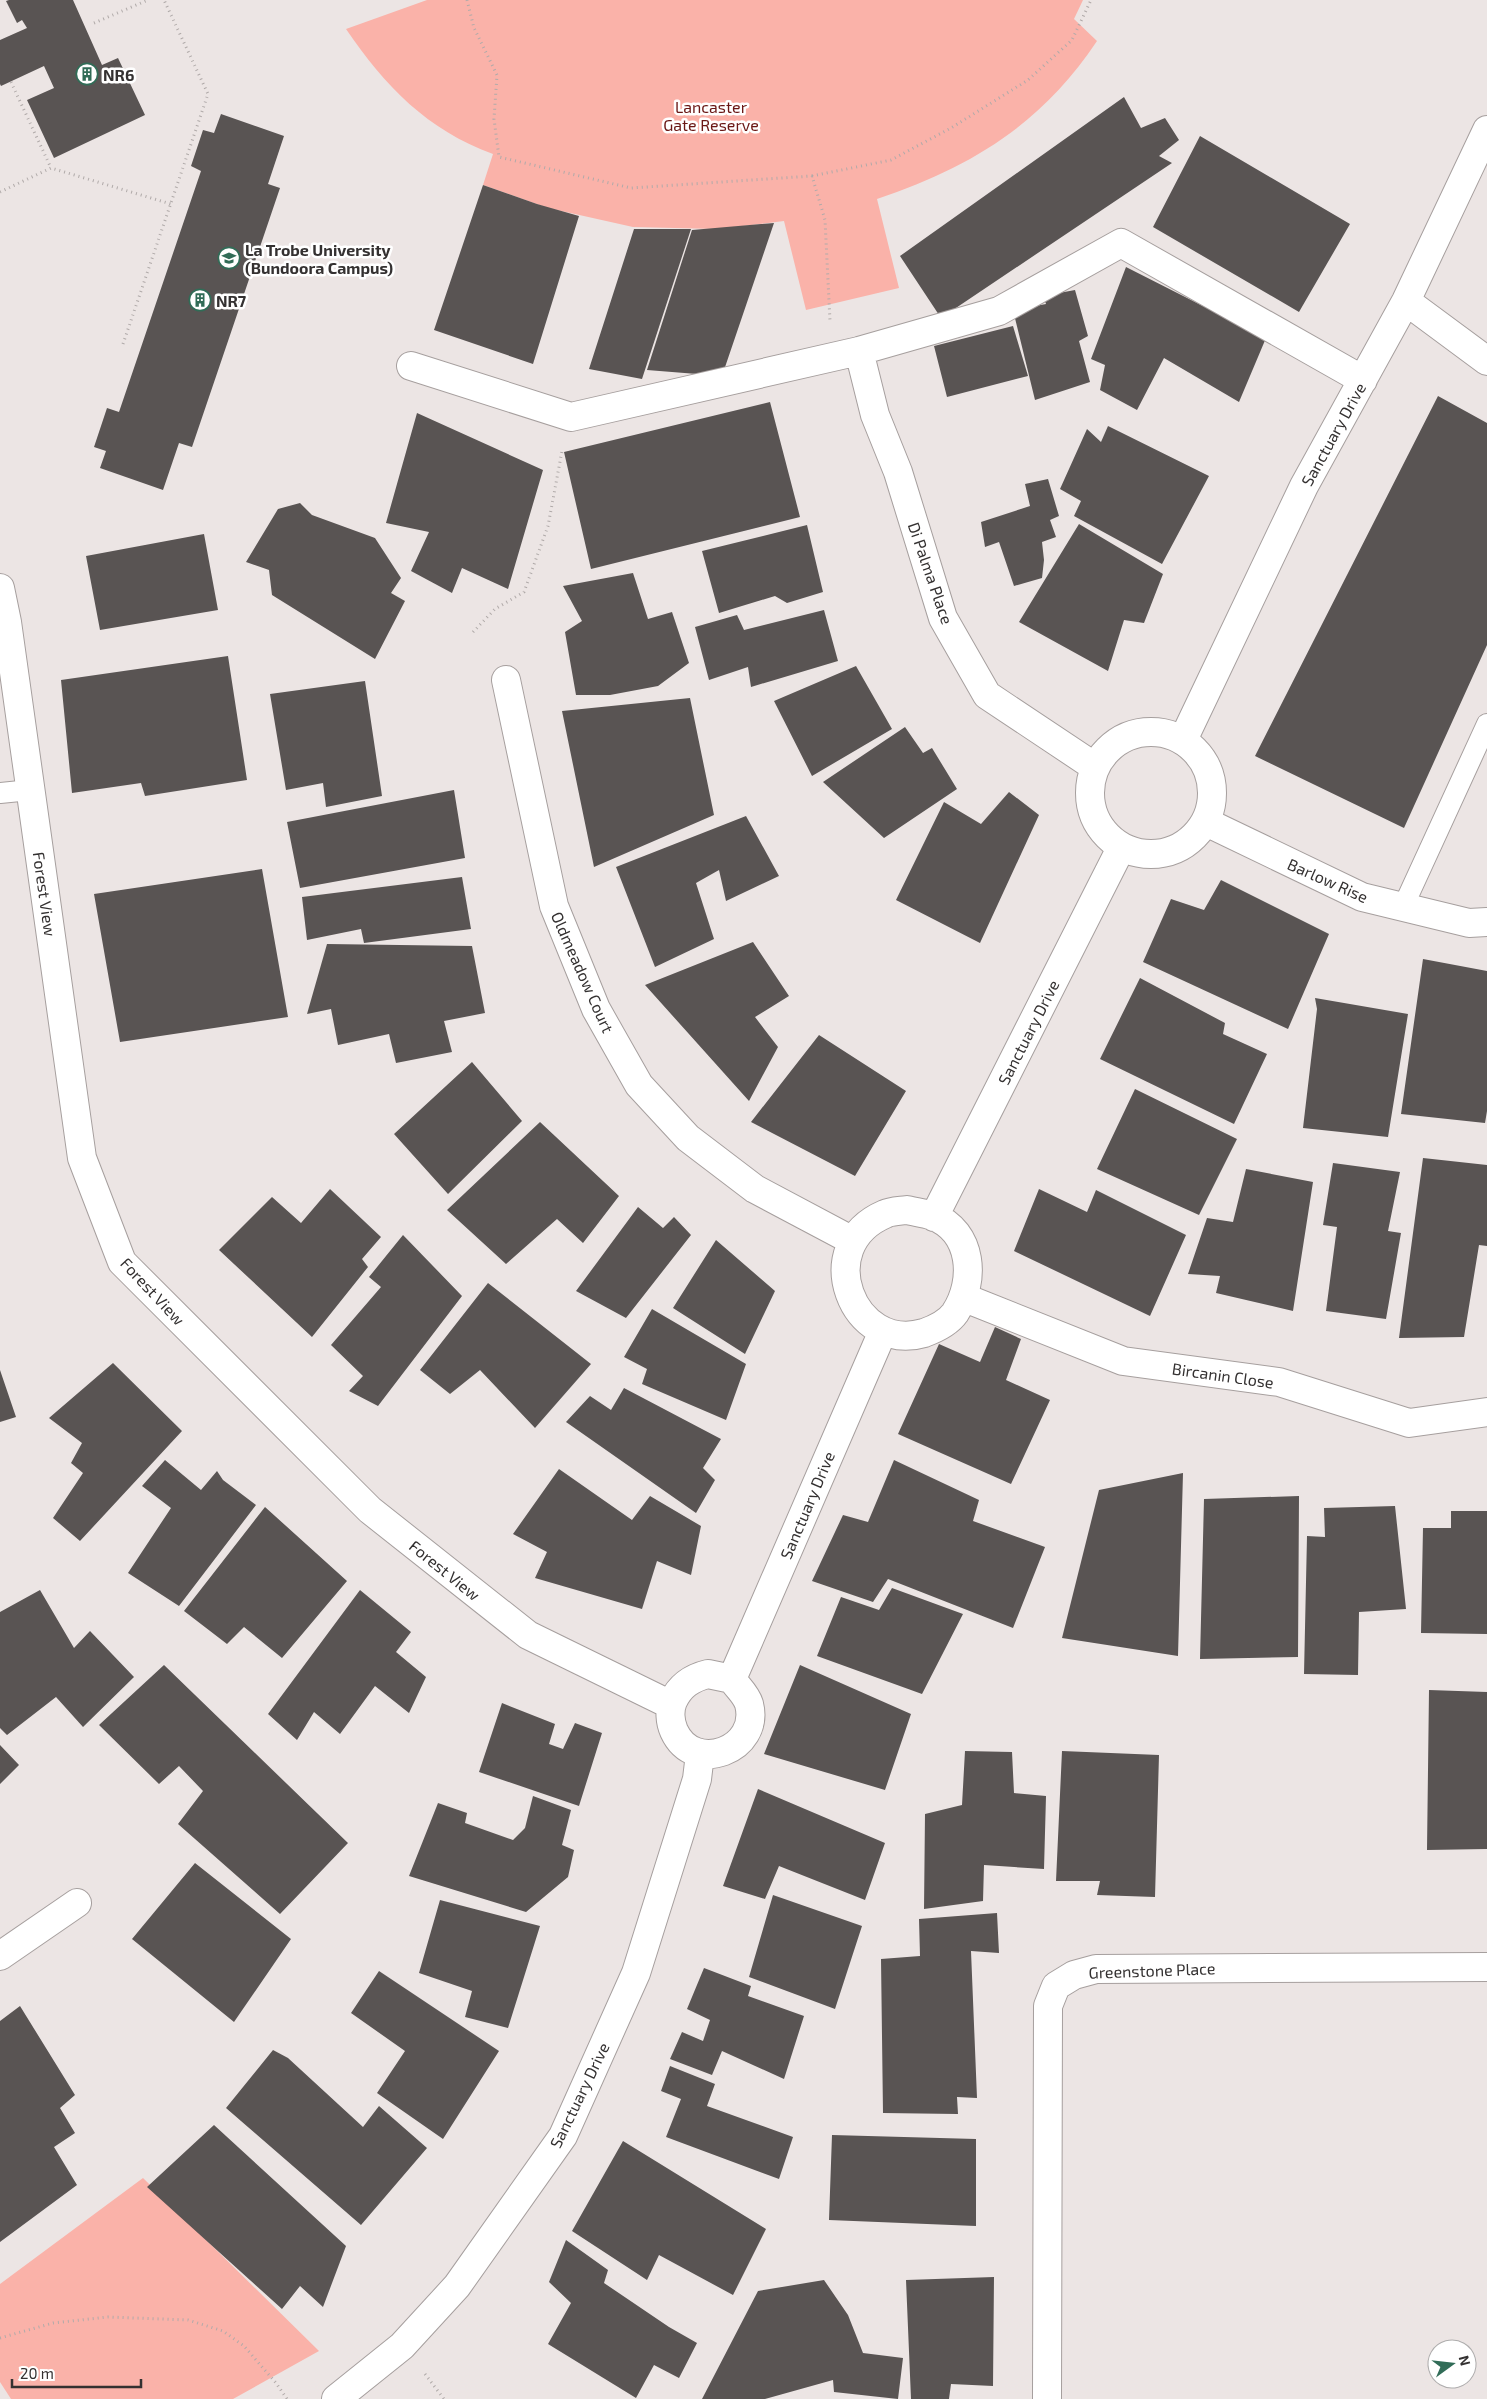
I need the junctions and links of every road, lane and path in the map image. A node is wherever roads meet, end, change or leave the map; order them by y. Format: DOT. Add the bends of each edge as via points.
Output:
graph roads {
  1 [pos="148,0"];
  2 [pos="164,0"];
  3 [pos="466,0"];
  4 [pos="1091,0"];
  5 [pos="94,23"];
  6 [pos="11,82"];
  7 [pos="1487,130"];
  8 [pos="51,168"];
  9 [pos="812,176"];
  10 [pos="0,192"];
  11 [pos="171,204"];
  12 [pos="1406,301"];
  13 [pos="123,344"];
  14 [pos="859,351"];
  15 [pos="832,357"];
  16 [pos="1487,361"];
  17 [pos="411,366"];
  18 [pos="1363,380"];
  19 [pos="571,417"];
  20 [pos="0,588"];
  21 [pos="473,632"];
  22 [pos="506,680"];
  23 [pos="1487,724"];
  24 [pos="1183,740"];
  25 [pos="1094,767"];
  26 [pos="30,790"];
  27 [pos="0,793"];
  28 [pos="1206,822"];
  29 [pos="1121,848"];
  30 [pos="1403,908"];
  31 [pos="1487,922"];
  32 [pos="934,1216"];
  33 [pos="853,1241"];
  34 [pos="964,1298"];
  35 [pos="883,1331"];
  36 [pos="1487,1412"];
  37 [pos="732,1678"];
  38 [pos="671,1705"];
  39 [pos="700,1754"];
  40 [pos="77,1903"];
  41 [pos="0,1956"];
  42 [pos="1487,1967"];
  43 [pos="0,2338"];
  44 [pos="287,2399"];
  45 [pos="336,2399"];
  46 [pos="1048,2399"];
  1 -- 5 [label="path"];
  2 -- 11 [label="path" via="208,94"];
  3 -- 9 [label="path" via="474,28 497,75 494,119 499,157 631,188"];
  4 -- 9 [label="path" via="1072,40 1021,84 951,128 891,160"];
  6 -- 8 [label="path"];
  7 -- 12 [label="street, Sanctuary Drive"];
  8 -- 10 [label="path"];
  8 -- 11 [label="path"];
  9 -- 15 [label="path" via="825,220"];
  11 -- 13 [label="path"];
  12 -- 16 [label="street"];
  12 -- 18 [label="street, Sanctuary Drive"];
  14 -- 15 [label="street"];
  14 -- 18 [label="street" via="1000,311 1121,243"];
  14 -- 25 [label="street, Di Palma Place" via="875,415 898,472 943,618 987,695"];
  15 -- 19 [label="street"];
  17 -- 19 [label="street"];
  18 -- 24 [label="street, Sanctuary Drive" via="1304,486"];
  19 -- 21 [label="path" via="560,457 548,526 524,592 495,609"];
  20 -- 26 [label="street, Forest View"];
  22 -- 33 [label="street, Oldmeadow Court" via="554,906 596,1009 639,1085 688,1138 755,1189"];
  23 -- 30 [label="lane"];
  24 -- 25 [label="street" via="1167,734 1145,732 1124,737 1107,750"];
  24 -- 28 [label="street" via="1199,755 1209,774 1213,795"];
  25 -- 29 [label="street" via="1089,795 1094,816 1104,834"];
  26 -- 27 [label="lane"];
  26 -- 38 [label="street, Forest View" via="82,1158 122,1262 370,1510 528,1635"];
  28 -- 29 [label="street" via="1193,839 1175,851 1154,855"];
  28 -- 30 [label="street, Barlow Rise" via="1362,897"];
  29 -- 32 [label="street, Sanctuary Drive"];
  30 -- 31 [label="street, Barlow Rise" via="1469,923"];
  32 -- 33 [label="street" via="907,1210 886,1214 867,1224"];
  32 -- 34 [label="street" via="952,1229 964,1248 969,1269"];
  33 -- 35 [label="street" via="846,1259 845,1281 864,1319"];
  34 -- 35 [label="street" via="952,1316 935,1329 914,1336"];
  34 -- 36 [label="street, Bircanin Close" via="1123,1361 1279,1382 1409,1423"];
  35 -- 37 [label="street, Sanctuary Drive"];
  37 -- 38 [label="street" via="708,1674 699,1676 686,1682"];
  37 -- 39 [label="street" via="749,1704 750,1718 746,1731 739,1743 728,1751 715,1755"];
  38 -- 39 [label="street" via="671,1724 676,1736"];
  39 -- 45 [label="street, Sanctuary Drive" via="697,1779 636,1973 563,2136 457,2286 402,2346"];
  40 -- 41 [label="street"];
  42 -- 46 [label="street, Greenstone Place" via="1096,1969 1074,1975 1056,1986 1048,2006"];
  43 -- 44 [label="path" via="52,2323 108,2317 188,2320 224,2331 244,2346"];
}
